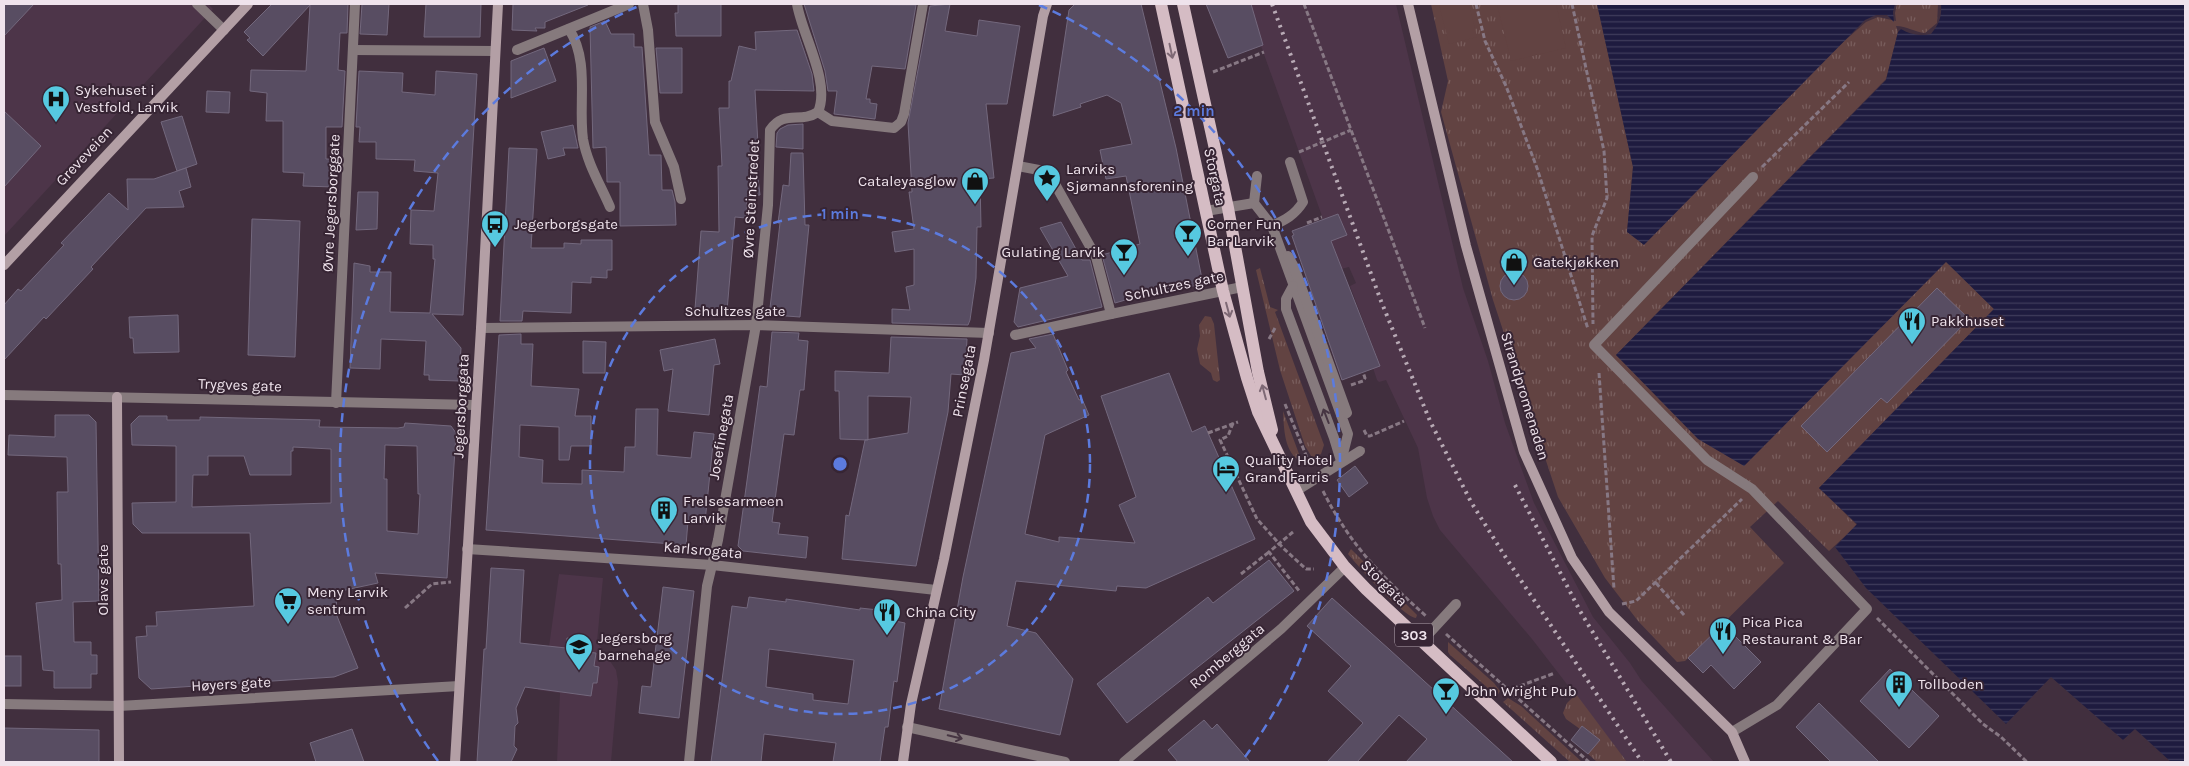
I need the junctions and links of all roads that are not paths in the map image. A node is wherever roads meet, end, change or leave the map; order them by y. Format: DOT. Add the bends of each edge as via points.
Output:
graph roads {
  1 [pos="197,4"];
  2 [pos="248,4"];
  3 [pos="355,4"];
  4 [pos="498,4"];
  5 [pos="629,4"];
  6 [pos="643,4"];
  7 [pos="797,4"];
  8 [pos="924,4"];
  9 [pos="1047,4"];
  10 [pos="1161,4"];
  11 [pos="1183,4"];
  12 [pos="1408,4"];
  13 [pos="569,29"];
  14 [pos="224,30"];
  15 [pos="353,50"];
  16 [pos="517,50"];
  17 [pos="495,51"];
  18 [pos="818,112"];
  19 [pos="1290,162"];
  20 [pos="1018,166"];
  21 [pos="1257,176"];
  22 [pos="1753,177"];
  23 [pos="681,199"];
  24 [pos="1254,203"];
  25 [pos="610,208"];
  26 [pos="1228,208"];
  27 [pos="1206,211"];
  28 [pos="1272,226"];
  29 [pos="1280,251"];
  30 [pos="4,265"];
  31 [pos="1293,286"];
  32 [pos="1242,287"];
  33 [pos="1223,291"];
  34 [pos="1111,314"];
  35 [pos="756,325"];
  36 [pos="481,328"];
  37 [pos="989,333"];
  38 [pos="1015,335"];
  39 [pos="4,395"];
  40 [pos="117,397"];
  41 [pos="336,403"];
  42 [pos="475,405"];
  43 [pos="1348,434"];
  44 [pos="1273,440"];
  45 [pos="1360,451"];
  46 [pos="1341,462"];
  47 [pos="1296,491"];
  48 [pos="467,549"];
  49 [pos="712,565"];
  50 [pos="1345,567"];
  51 [pos="936,590"];
  52 [pos="1456,604"];
  53 [pos="1421,642"];
  54 [pos="459,686"];
  55 [pos="4,704"];
  56 [pos="119,706"];
  57 [pos="907,727"];
  58 [pos="1732,732"];
  59 [pos="119,762"];
  60 [pos="455,762"];
  61 [pos="690,762"];
  62 [pos="903,762"];
  63 [pos="1066,762"];
  64 [pos="1124,762"];
  65 [pos="1552,762"];
  66 [pos="1745,762"];
  1 -- 14 [label="street"];
  2 -- 14 [label="main road, Greveveien"];
  3 -- 15 [label="street, Øvre Jegersborggate"];
  4 -- 17 [label="main road, Jegersborggata"];
  5 -- 13 [label="street"];
  6 -- 23 [label="street" via="655,122 674,167"];
  7 -- 18 [label="street" via="818,74 822,97"];
  8 -- 18 [label="street" via="904,114 898,127 832,121"];
  9 -- 20 [label="main road, Prinsegata"];
  10 -- 27 [label="main road, Storgata / 303, one-way"];
  11 -- 26 [label="main road, Storgata / 303"];
  12 -- 58 [label="main road, Strandpromenaden" via="1466,246 1524,452 1572,558 1609,612"];
  13 -- 16 [label="street"];
  13 -- 25 [label="street" via="578,49 582,74 586,154"];
  14 -- 30 [label="main road, Greveveien"];
  15 -- 17 [label="street"];
  15 -- 41 [label="street, Øvre Jegersborggate"];
  17 -- 36 [label="main road, Jegersborggata"];
  18 -- 35 [label="street, Øvre Steinstredet" via="810,118 780,119 770,130 768,205"];
  19 -- 28 [label="street" via="1303,202 1287,219"];
  20 -- 34 [label="street, Schultzes gate" via="1044,171 1051,177 1096,257"];
  20 -- 37 [label="main road, Prinsegata"];
  21 -- 24 [label="street"];
  22 -- 58 [label="street" via="1594,345 1706,460 1752,489 1867,609 1777,704"];
  24 -- 26 [label="street"];
  24 -- 28 [label="street"];
  26 -- 27 [label="street"];
  26 -- 32 [label="main road, Storgata / 303"];
  27 -- 33 [label="main road, Storgata / 303"];
  28 -- 29 [label="street"];
  29 -- 31 [label="street"];
  29 -- 43 [label="street" via="1294,267 1339,390 1348,421"];
  31 -- 43 [label="street"];
  46 -- 31 [label="street, one-way" via="1286,309 1286,299"];
  32 -- 33 [label="street, Schultzes gate"];
  44 -- 32 [label="main road, Storgata / 303, one-way"];
  33 -- 34 [label="street, Schultzes gate"];
  33 -- 44 [label="main road, Storgata / 303, one-way" via="1258,412"];
  34 -- 38 [label="street, Schultzes gate"];
  35 -- 36 [label="street, Schultzes gate"];
  35 -- 37 [label="street, Schultzes gate"];
  35 -- 49 [label="street, Josefinegata"];
  36 -- 42 [label="main road, Jegersborggata"];
  37 -- 51 [label="main road, Prinsegata"];
  39 -- 40 [label="street, Trygves gate"];
  40 -- 41 [label="street, Trygves gate"];
  40 -- 56 [label="main road, Olavs gate"];
  41 -- 42 [label="street, Trygves gate"];
  42 -- 48 [label="main road, Jegersborggata"];
  43 -- 46 [label="street"];
  44 -- 47 [label="main road, Storgata / 303"];
  45 -- 46 [label="street"];
  46 -- 47 [label="street"];
  47 -- 50 [label="main road, Storgata / 303" via="1311,522"];
  48 -- 49 [label="street, Karlsrogata"];
  48 -- 54 [label="main road, Jegersborggata"];
  49 -- 51 [label="street, Karlsrogata"];
  49 -- 61 [label="street, Josefinegata" via="707,586"];
  50 -- 53 [label="main road, Storgata / 303"];
  50 -- 64 [label="street, Romberggata" via="1281,629"];
  51 -- 57 [label="main road, Prinsegata"];
  52 -- 53 [label="street"];
  53 -- 65 [label="main road, Storgata / 303"];
  54 -- 56 [label="street, Høyers gate"];
  54 -- 60 [label="main road, Jegersborggata"];
  55 -- 56 [label="street, Høyers gate"];
  56 -- 59 [label="main road, Olavs gate"];
  57 -- 62 [label="main road, Prinsegata"];
  57 -- 63 [label="street, one-way"];
  58 -- 66 [label="main road, Strandpromenaden"];
}
